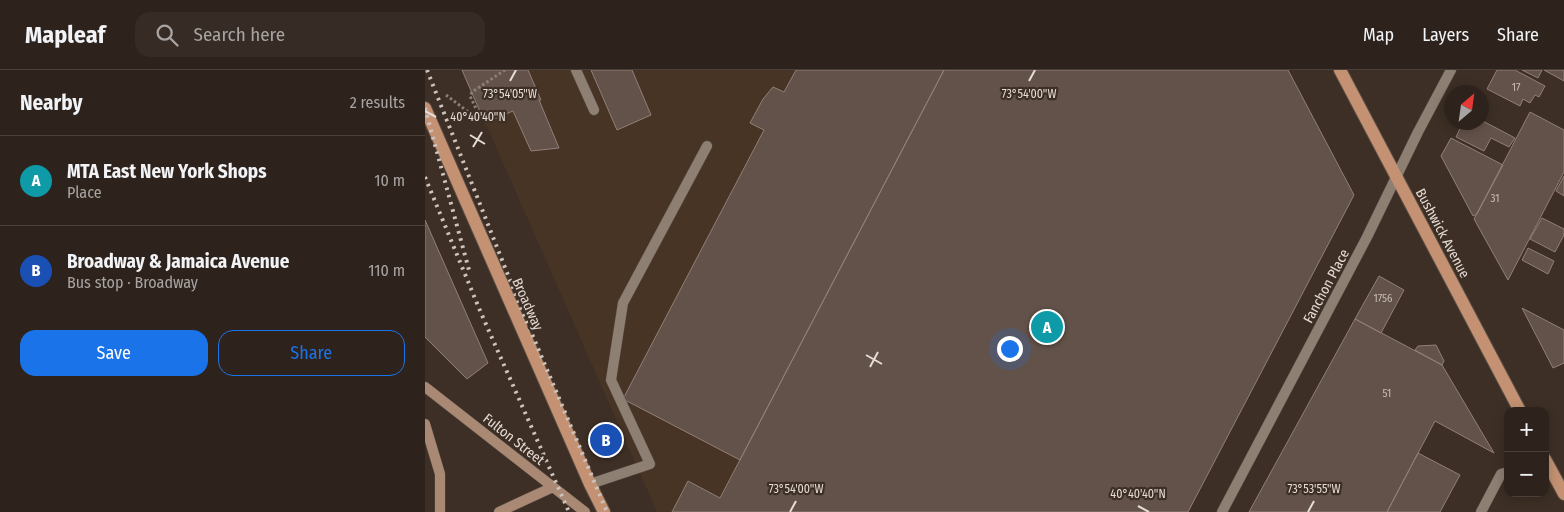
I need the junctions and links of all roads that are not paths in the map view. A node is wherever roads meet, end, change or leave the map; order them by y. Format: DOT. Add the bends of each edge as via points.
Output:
graph roads {
  1 [pos="576,70"];
  2 [pos="1340,70"];
  3 [pos="1451,70"];
  4 [pos="425,108"];
  5 [pos="594,110"];
  6 [pos="707,146"];
  7 [pos="1396,178"];
  8 [pos="425,387"];
  9 [pos="1518,407"];
  10 [pos="425,424"];
  11 [pos="1549,466"];
  12 [pos="1504,473"];
  13 [pos="590,484"];
  14 [pos="553,487"];
  15 [pos="1563,490"];
  16 [pos="440,512"];
  17 [pos="499,512"];
  18 [pos="585,512"];
  19 [pos="604,512"];
  20 [pos="1222,512"];
  21 [pos="1481,512"];
  1 -- 5 [label="street"];
  2 -- 7 [label="main road, Bushwick Avenue"];
  3 -- 7 [label="street, Fanchon Place"];
  4 -- 13 [label="main road, Broadway"];
  6 -- 13 [label="street" via="623,304 611,380 650,464"];
  7 -- 9 [label="main road, Bushwick Avenue"];
  7 -- 20 [label="street, Fanchon Place"];
  8 -- 14 [label="main road, Fulton Street"];
  10 -- 16 [label="main road" via="439,474"];
  11 -- 15 [label="main road"];
  12 -- 21 [label="street"];
  13 -- 19 [label="main road, Broadway"];
  14 -- 17 [label="main road"];
  14 -- 18 [label="main road, Fulton Street"];
}
